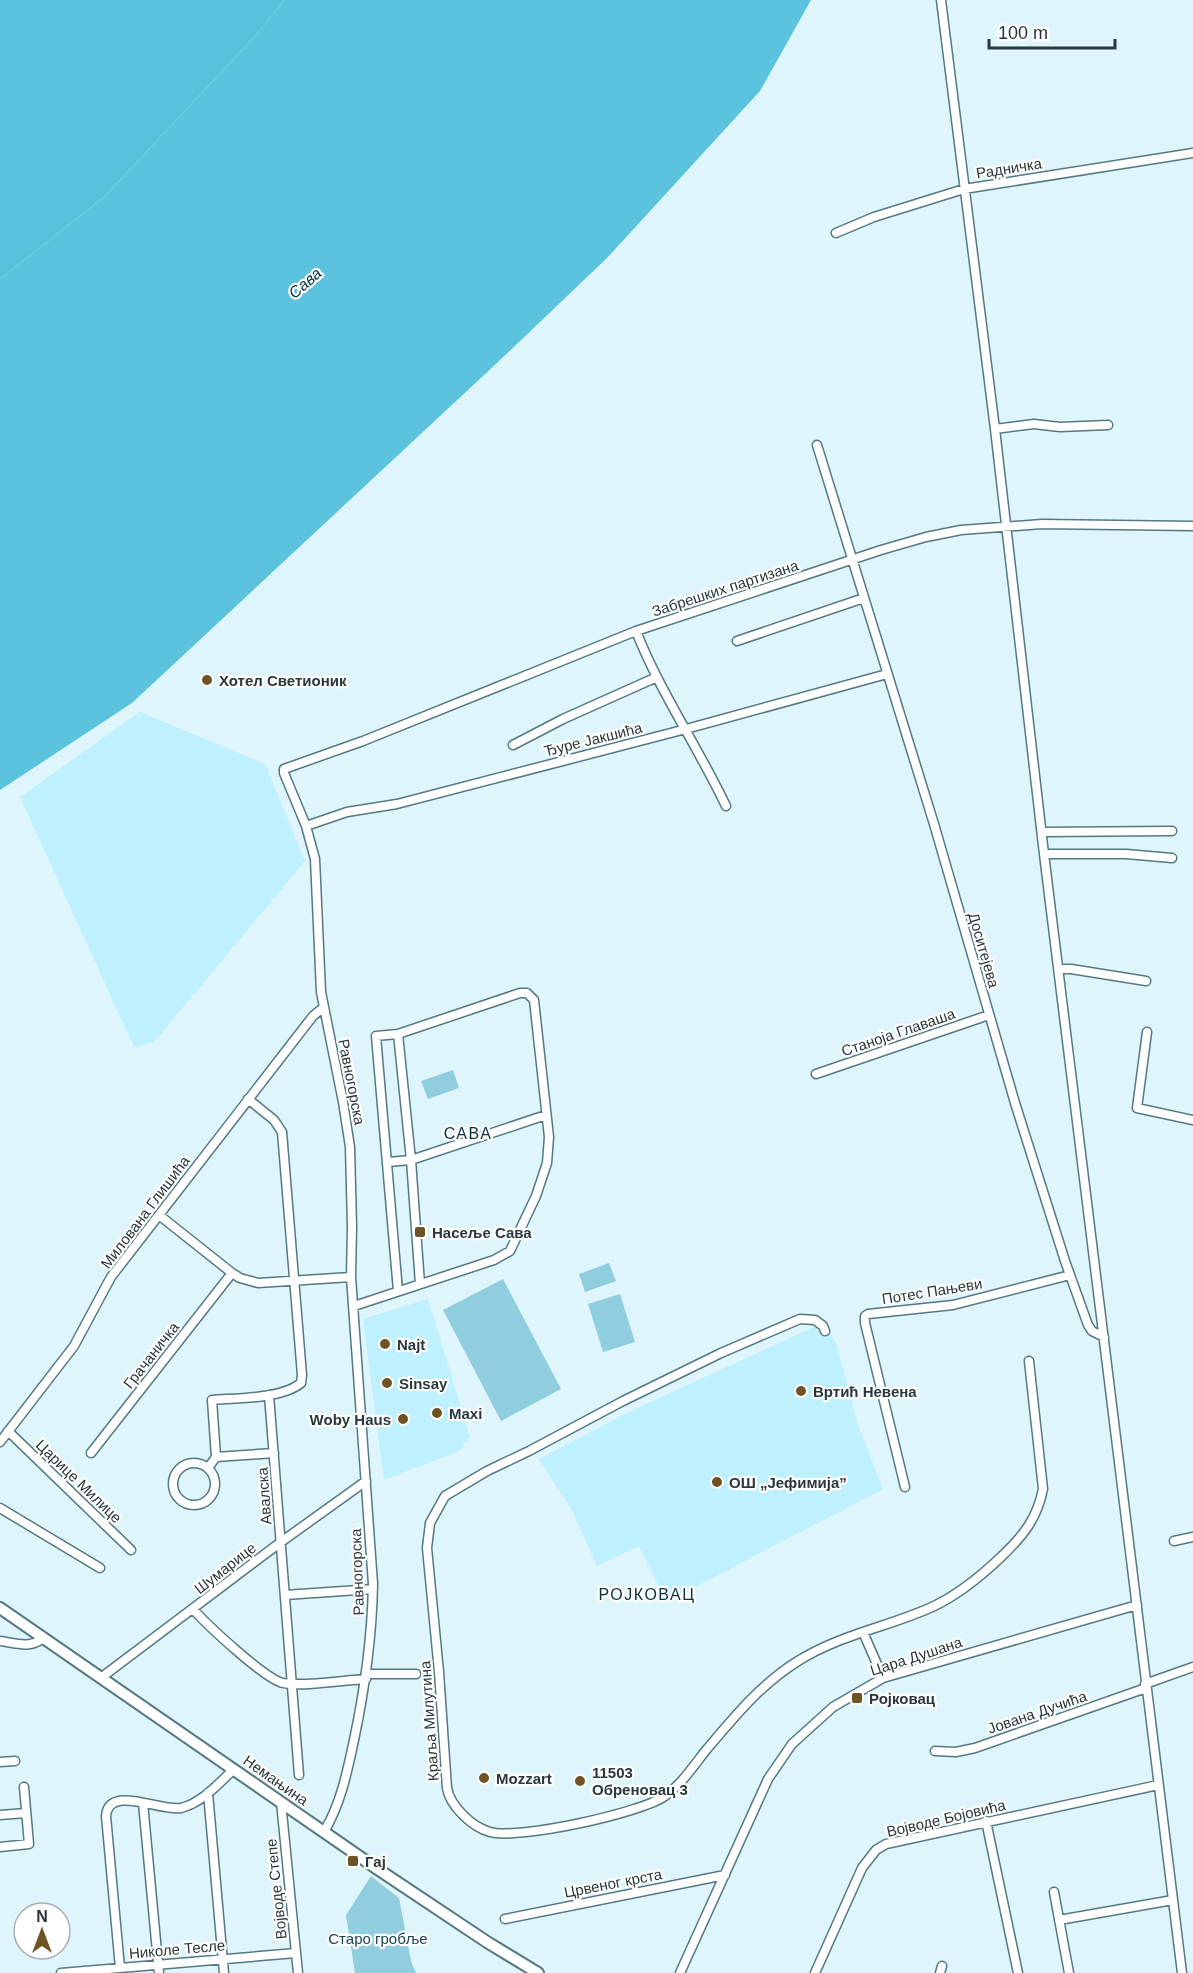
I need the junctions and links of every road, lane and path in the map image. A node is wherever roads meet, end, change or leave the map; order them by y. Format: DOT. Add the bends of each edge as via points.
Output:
graph roads {
  1 [pos="941,0"];
  2 [pos="1193,153"];
  3 [pos="964,189"];
  4 [pos="836,233"];
  5 [pos="1108,425"];
  6 [pos="995,429"];
  7 [pos="817,445"];
  8 [pos="1005,526"];
  9 [pos="1193,526"];
  10 [pos="853,560"];
  11 [pos="864,598"];
  12 [pos="636,631"];
  13 [pos="737,641"];
  14 [pos="887,674"];
  15 [pos="657,677"];
  16 [pos="686,729"];
  17 [pos="513,746"];
  18 [pos="284,769"];
  19 [pos="726,806"];
  20 [pos="306,826"];
  21 [pos="1172,831"];
  22 [pos="1042,832"];
  23 [pos="1044,854"];
  24 [pos="1172,858"];
  25 [pos="1059,969"];
  26 [pos="1146,981"];
  27 [pos="324,1007"];
  28 [pos="989,1015"];
  29 [pos="1147,1032"];
  30 [pos="398,1034"];
  31 [pos="816,1074"];
  32 [pos="248,1099"];
  33 [pos="546,1115"];
  34 [pos="1193,1120"];
  35 [pos="411,1160"];
  36 [pos="388,1162"];
  37 [pos="159,1215"];
  38 [pos="232,1273"];
  39 [pos="1070,1275"];
  40 [pos="351,1277"];
  41 [pos="296,1281"];
  42 [pos="420,1284"];
  43 [pos="398,1291"];
  44 [pos="354,1306"];
  45 [pos="825,1330"];
  46 [pos="1104,1337"];
  47 [pos="1029,1361"];
  48 [pos="269,1395"];
  49 [pos="8,1431"];
  50 [pos="0,1442"];
  51 [pos="91,1453"];
  52 [pos="274,1453"];
  53 [pos="216,1457"];
  54 [pos="208,1468"];
  55 [pos="366,1481"];
  56 [pos="905,1488"];
  57 [pos="0,1508"];
  58 [pos="1193,1537"];
  59 [pos="1174,1541"];
  60 [pos="281,1542"];
  61 [pos="131,1550"];
  62 [pos="100,1568"];
  63 [pos="373,1589"];
  64 [pos="285,1595"];
  65 [pos="1137,1605"];
  66 [pos="0,1608"];
  67 [pos="193,1610"];
  68 [pos="863,1632"];
  69 [pos="44,1638"];
  70 [pos="0,1641"];
  71 [pos="1193,1667"];
  72 [pos="416,1674"];
  73 [pos="367,1676"];
  74 [pos="102,1677"];
  75 [pos="883,1678"];
  76 [pos="293,1684"];
  77 [pos="1146,1686"];
  78 [pos="935,1751"];
  79 [pos="15,1761"];
  80 [pos="0,1762"];
  81 [pos="234,1769"];
  82 [pos="299,1775"];
  83 [pos="1158,1785"];
  84 [pos="24,1787"];
  85 [pos="208,1793"];
  86 [pos="281,1802"];
  87 [pos="143,1803"];
  88 [pos="26,1813"];
  89 [pos="0,1815"];
  90 [pos="986,1821"];
  91 [pos="324,1832"];
  92 [pos="0,1847"];
  93 [pos="725,1875"];
  94 [pos="1054,1892"];
  95 [pos="1173,1900"];
  96 [pos="506,1919"];
  97 [pos="1059,1920"];
  98 [pos="296,1953"];
  99 [pos="223,1959"];
  100 [pos="120,1968"];
  101 [pos="159,1969"];
  102 [pos="85,1972"];
  103 [pos="62,1973"];
  104 [pos="225,1973"];
  105 [pos="298,1973"];
  106 [pos="538,1973"];
  107 [pos="680,1973"];
  108 [pos="815,1973"];
  109 [pos="1018,1973"];
  110 [pos="1069,1973"];
  111 [pos="1182,1973"];
  1 -- 3 [label="street"];
  2 -- 3 [label="street, Радничка"];
  3 -- 4 [label="street, Радничка"];
  3 -- 6 [label="street"];
  5 -- 6 [label="street" via="1034,424"];
  6 -- 8 [label="street"];
  7 -- 10 [label="street, Доситејева"];
  8 -- 9 [label="street, Забрешких партизана"];
  8 -- 10 [label="street, Забрешких партизана" via="926,537"];
  8 -- 22 [label="street"];
  10 -- 11 [label="street, Доситејева"];
  10 -- 12 [label="street, Забрешких партизана"];
  11 -- 13 [label="street"];
  11 -- 14 [label="street, Доситејева"];
  12 -- 15 [label="street"];
  12 -- 18 [label="street, Забрешких партизана"];
  14 -- 16 [label="street, Ђуре Јакшића"];
  14 -- 28 [label="street, Доситејева"];
  15 -- 16 [label="street"];
  15 -- 17 [label="street"];
  16 -- 19 [label="street"];
  16 -- 20 [label="street, Ђуре Јакшића" via="397,804 347,812"];
  18 -- 20 [label="street, Равногорска"];
  20 -- 27 [label="street, Равногорска" via="315,859 319,975"];
  21 -- 22 [label="street"];
  22 -- 23 [label="street"];
  23 -- 24 [label="street"];
  23 -- 25 [label="street"];
  25 -- 26 [label="street"];
  25 -- 46 [label="street"];
  27 -- 32 [label="street, Милована Глишића"];
  27 -- 40 [label="street, Равногорска" via="350,1147"];
  28 -- 31 [label="street, Станоја Главаша"];
  28 -- 39 [label="street, Доситејева"];
  29 -- 34 [label="street" via="1137,1108"];
  30 -- 33 [label="street, Равногорска" via="527,993 534,1000"];
  30 -- 35 [label="street"];
  30 -- 36 [label="street, Равногорска" via="376,1036"];
  32 -- 37 [label="street, Милована Глишића"];
  32 -- 41 [label="street" via="274,1120 282,1132"];
  33 -- 35 [label="street"];
  33 -- 42 [label="street, Равногорска" via="547,1164 510,1251 501,1258"];
  35 -- 36 [label="street"];
  35 -- 42 [label="street"];
  36 -- 43 [label="street, Равногорска"];
  37 -- 38 [label="street"];
  37 -- 49 [label="street, Милована Глишића" via="111,1277 74,1346"];
  38 -- 41 [label="street" via="258,1283"];
  38 -- 51 [label="street, Грачаничка"];
  39 -- 46 [label="street, Доситејева" via="1088,1325"];
  39 -- 56 [label="street, Потес Пањеви" via="953,1305 866,1316"];
  40 -- 41 [label="street"];
  40 -- 44 [label="street, Равногорска"];
  41 -- 48 [label="street" via="301,1383"];
  42 -- 43 [label="street, Равногорска"];
  43 -- 44 [label="street, Равногорска"];
  44 -- 55 [label="street, Равногорска"];
  45 -- 68 [label="street, Краља Милутина" via="814,1320 800,1319 741,1344 623,1401 445,1496 430,1523 427,1548 449,1797 478,1827 508,1833 596,1820 645,1806 680,1783 762,1687 798,1660"];
  46 -- 65 [label="street"];
  47 -- 68 [label="street, Краља Милутина" via="1043,1489 1031,1523 991,1567 963,1589 931,1607"];
  48 -- 52 [label="street, Авалска"];
  48 -- 53 [label="street" via="212,1400"];
  49 -- 50 [label="street, Милована Глишића"];
  49 -- 61 [label="street, Царице Милице"];
  52 -- 53 [label="street"];
  52 -- 60 [label="street, Авалска"];
  53 -- 54 [label="street"];
  54 -- 54 [label="street" via="189,1464 178,1471 173,1483 176,1496 186,1504 199,1505 210,1498 215,1486"];
  55 -- 60 [label="street, Шумарице"];
  55 -- 63 [label="street, Равногорска"];
  57 -- 62 [label="street"];
  58 -- 59 [label="street"];
  60 -- 64 [label="street, Авалска"];
  60 -- 67 [label="street, Шумарице"];
  63 -- 64 [label="street"];
  63 -- 73 [label="street, Равногорска"];
  64 -- 76 [label="street, Авалска"];
  65 -- 75 [label="street, Цара Душана"];
  65 -- 77 [label="street"];
  66 -- 69 [label="street, Немањина"];
  67 -- 74 [label="street, Шумарице"];
  67 -- 76 [label="street" via="265,1674"];
  68 -- 75 [label="street"];
  69 -- 70 [label="street" via="30,1645"];
  69 -- 74 [label="street, Немањина"];
  71 -- 77 [label="street, Јована Дучића"];
  72 -- 73 [label="street"];
  73 -- 76 [label="street"];
  73 -- 91 [label="street, Равногорска" via="344,1788"];
  74 -- 81 [label="street, Немањина"];
  75 -- 93 [label="street, Цара Душана" via="833,1707 792,1744 768,1779"];
  76 -- 82 [label="street, Авалска"];
  77 -- 78 [label="street, Јована Дучића" via="969,1750"];
  77 -- 83 [label="street"];
  79 -- 80 [label="street"];
  81 -- 85 [label="street"];
  81 -- 86 [label="street, Немањина"];
  83 -- 90 [label="street, Војводе Бојовића"];
  83 -- 95 [label="street"];
  84 -- 88 [label="street"];
  85 -- 87 [label="street" via="178,1808"];
  85 -- 99 [label="street"];
  86 -- 91 [label="street, Немањина"];
  86 -- 98 [label="street, Војводе Степе"];
  87 -- 100 [label="street" via="117,1801 106,1810"];
  87 -- 101 [label="street"];
  88 -- 89 [label="street"];
  88 -- 92 [label="street" via="29,1844"];
  90 -- 108 [label="street, Војводе Бојовића" via="902,1839 876,1850 862,1868"];
  90 -- 109 [label="street"];
  91 -- 106 [label="street, Немањина"];
  93 -- 96 [label="street, Црвеног крста"];
  93 -- 107 [label="street, Цара Душана"];
  94 -- 97 [label="street"];
  95 -- 97 [label="street"];
  95 -- 111 [label="street"];
  97 -- 110 [label="street"];
  98 -- 99 [label="street, Николе Тесле"];
  98 -- 105 [label="street, Војводе Степе"];
  99 -- 101 [label="street, Николе Тесле"];
  99 -- 104 [label="street"];
  100 -- 101 [label="street, Николе Тесле"];
  100 -- 102 [label="street, Николе Тесле"];
  102 -- 103 [label="street, Николе Тесле"];
}
